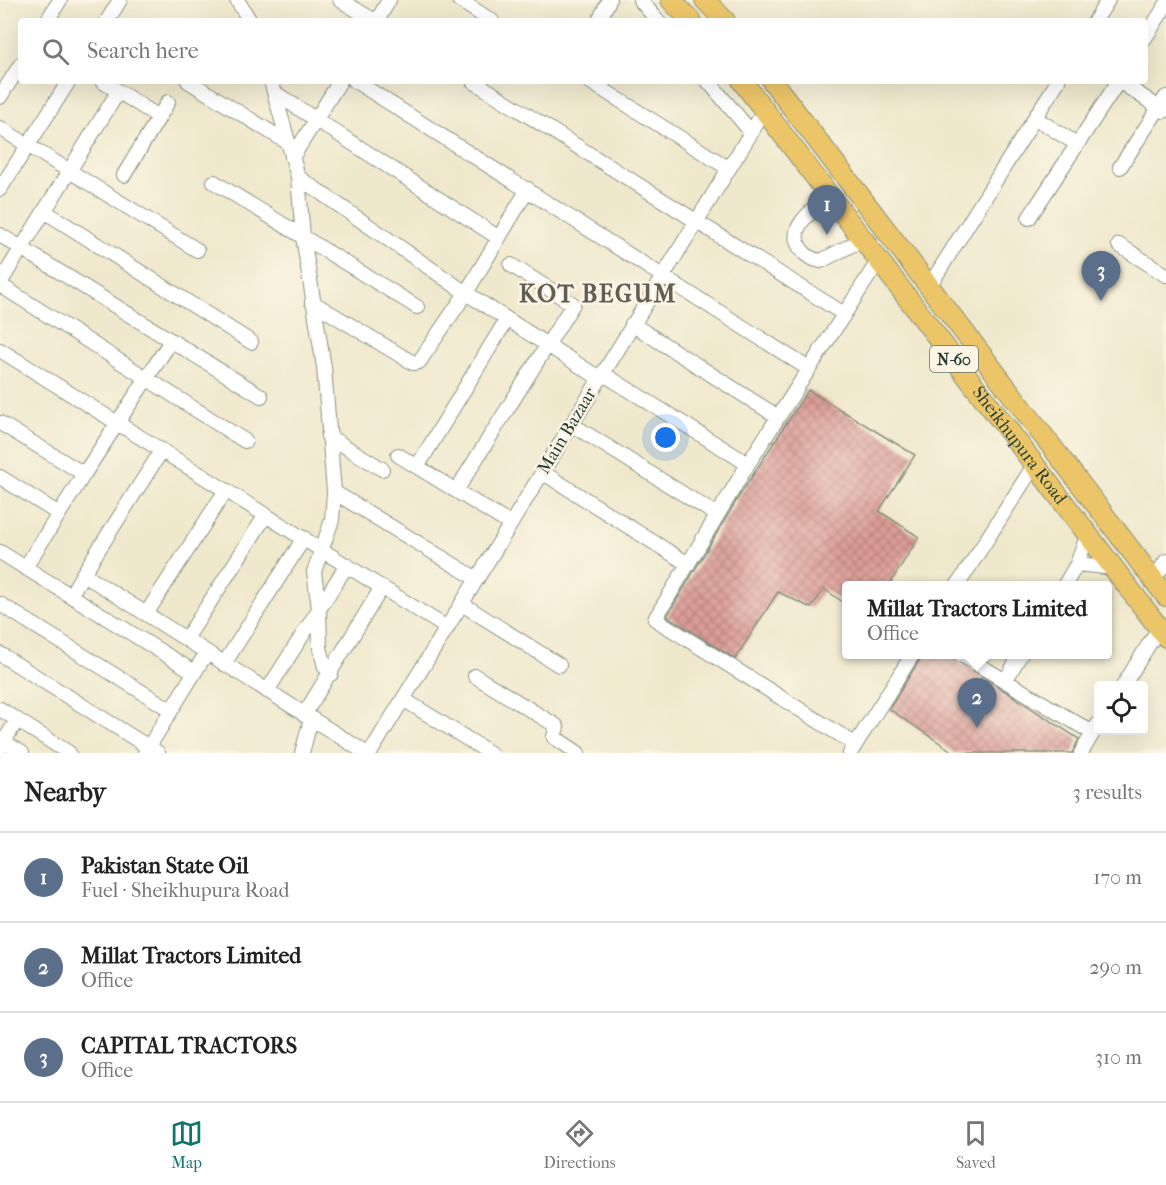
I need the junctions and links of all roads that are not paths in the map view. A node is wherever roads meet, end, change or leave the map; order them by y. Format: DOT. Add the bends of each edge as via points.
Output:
graph roads {
  1 [pos="60,0"];
  2 [pos="120,0"];
  3 [pos="237,0"];
  4 [pos="340,0"];
  5 [pos="389,0"];
  6 [pos="459,0"];
  7 [pos="609,0"];
  8 [pos="640,0"];
  9 [pos="671,0"];
  10 [pos="705,0"];
  11 [pos="1108,0"];
  12 [pos="1166,4"];
  13 [pos="724,15"];
  14 [pos="49,18"];
  15 [pos="109,18"];
  16 [pos="247,18"];
  17 [pos="371,18"];
  18 [pos="378,18"];
  19 [pos="487,18"];
  20 [pos="600,18"];
  21 [pos="655,18"];
  22 [pos="688,18"];
  23 [pos="1097,18"];
  24 [pos="1148,33"];
  25 [pos="18,67"];
  26 [pos="5,80"];
  27 [pos="67,84"];
  28 [pos="106,84"];
  29 [pos="192,84"];
  30 [pos="338,84"];
  31 [pos="360,84"];
  32 [pos="478,84"];
  33 [pos="593,84"];
  34 [pos="711,84"];
  35 [pos="744,84"];
  36 [pos="773,84"];
  37 [pos="1056,84"];
  38 [pos="1117,84"];
  39 [pos="1122,84"];
  40 [pos="273,87"];
  41 [pos="118,92"];
  42 [pos="0,97"];
  43 [pos="168,102"];
  44 [pos="1164,106"];
  45 [pos="765,110"];
  46 [pos="159,117"];
  47 [pos="1035,117"];
  48 [pos="316,120"];
  49 [pos="0,128"];
  50 [pos="751,132"];
  51 [pos="1077,144"];
  52 [pos="28,145"];
  53 [pos="291,151"];
  54 [pos="1120,167"];
  55 [pos="728,168"];
  56 [pos="69,171"];
  57 [pos="124,175"];
  58 [pos="298,177"];
  59 [pos="214,182"];
  60 [pos="0,189"];
  61 [pos="528,189"];
  62 [pos="830,195"];
  63 [pos="44,211"];
  64 [pos="1029,218"];
  65 [pos="696,219"];
  66 [pos="0,236"];
  67 [pos="303,237"];
  68 [pos="499,238"];
  69 [pos="863,239"];
  70 [pos="1119,245"];
  71 [pos="20,248"];
  72 [pos="197,250"];
  73 [pos="879,260"];
  74 [pos="511,265"];
  75 [pos="1166,275"];
  76 [pos="661,277"];
  77 [pos="0,284"];
  78 [pos="930,285"];
  79 [pos="466,293"];
  80 [pos="312,302"];
  81 [pos="417,307"];
  82 [pos="844,314"];
  83 [pos="507,319"];
  84 [pos="632,324"];
  85 [pos="171,341"];
  86 [pos="251,342"];
  87 [pos="547,345"];
  88 [pos="0,350"];
  89 [pos="809,369"];
  90 [pos="601,375"];
  91 [pos="146,379"];
  92 [pos="261,396"];
  93 [pos="778,417"];
  94 [pos="0,423"];
  95 [pos="117,423"];
  96 [pos="571,424"];
  97 [pos="328,436"];
  98 [pos="245,441"];
  99 [pos="162,450"];
  100 [pos="398,455"];
  101 [pos="747,464"];
  102 [pos="1035,464"];
  103 [pos="417,467"];
  104 [pos="382,469"];
  105 [pos="542,472"];
  106 [pos="84,474"];
  107 [pos="0,477"];
  108 [pos="226,490"];
  109 [pos="456,491"];
  110 [pos="334,492"];
  111 [pos="59,514"];
  112 [pos="266,515"];
  113 [pos="717,515"];
  114 [pos="510,524"];
  115 [pos="1088,534"];
  116 [pos="304,538"];
  117 [pos="321,548"];
  118 [pos="0,552"];
  119 [pos="1166,561"];
  120 [pos="688,564"];
  121 [pos="1077,564"];
  122 [pos="346,565"];
  123 [pos="25,567"];
  124 [pos="1113,568"];
  125 [pos="83,574"];
  126 [pos="477,579"];
  127 [pos="1154,580"];
  128 [pos="960,581"];
  129 [pos="1066,581"];
  130 [pos="382,587"];
  131 [pos="70,596"];
  132 [pos="1166,596"];
  133 [pos="462,603"];
  134 [pos="0,604"];
  135 [pos="319,608"];
  136 [pos="146,614"];
  137 [pos="447,628"];
  138 [pos="1162,632"];
  139 [pos="186,639"];
  140 [pos="207,652"];
  141 [pos="0,654"];
  142 [pos="910,659"];
  143 [pos="968,659"];
  144 [pos="1018,659"];
  145 [pos="224,664"];
  146 [pos="559,665"];
  147 [pos="194,672"];
  148 [pos="331,674"];
  149 [pos="475,676"];
  150 [pos="1005,681"];
  151 [pos="1127,681"];
  152 [pos="267,691"];
  153 [pos="403,699"];
  154 [pos="0,710"];
  155 [pos="171,710"];
  156 [pos="308,717"];
  157 [pos="17,720"];
  158 [pos="1094,728"];
  159 [pos="1094,732"];
  160 [pos="2,745"];
  161 [pos="853,748"];
  162 [pos="150,751"];
  163 [pos="22,753"];
  164 [pos="69,753"];
  165 [pos="302,753"];
  166 [pos="368,753"];
  167 [pos="490,753"];
  168 [pos="578,753"];
  169 [pos="1081,753"];
  1 -- 14 [label="street"];
  2 -- 15 [label="street"];
  3 -- 16 [label="street"];
  4 -- 17 [label="street"];
  5 -- 18 [label="street"];
  6 -- 19 [label="street"];
  7 -- 20 [label="street"];
  8 -- 21 [label="street"];
  9 -- 22 [label="highway"];
  10 -- 13 [label="highway"];
  11 -- 23 [label="street"];
  12 -- 24 [label="street"];
  25 -- 26 [label="street"];
  26 -- 42 [label="street"];
  27 -- 52 [label="street"];
  28 -- 41 [label="street"];
  29 -- 53 [label="street"];
  30 -- 48 [label="street"];
  31 -- 61 [label="street"];
  32 -- 65 [label="street"];
  33 -- 55 [label="street"];
  34 -- 50 [label="street"];
  35 -- 45 [label="highway, Sheikhupura Road / N-60"];
  36 -- 78 [label="highway, Sheikhupura Road / N-60"];
  37 -- 47 [label="street"];
  38 -- 51 [label="street"];
  39 -- 44 [label="street"];
  40 -- 48 [label="street"];
  40 -- 53 [label="street"];
  41 -- 46 [label="street"];
  41 -- 56 [label="street"];
  43 -- 46 [label="street"];
  44 -- 54 [label="street"];
  45 -- 50 [label="street, Main Bazaar"];
  45 -- 62 [label="highway, Sheikhupura Road / N-60"];
  46 -- 57 [label="street"];
  47 -- 51 [label="street"];
  47 -- 78 [label="street"];
  48 -- 53 [label="street"];
  48 -- 68 [label="street"];
  49 -- 52 [label="street"];
  50 -- 55 [label="street, Main Bazaar"];
  51 -- 64 [label="street"];
  52 -- 56 [label="street"];
  52 -- 60 [label="street"];
  53 -- 58 [label="street"];
  55 -- 65 [label="street, Main Bazaar"];
  56 -- 63 [label="street"];
  56 -- 72 [label="street"];
  58 -- 67 [label="street"];
  58 -- 79 [label="street"];
  59 -- 67 [label="street"];
  61 -- 68 [label="street"];
  61 -- 76 [label="street"];
  62 -- 69 [label="highway, Sheikhupura Road / N-60"];
  62 -- 69 [label="street" via="799,224 795,240 800,249 806,256 821,261"];
  63 -- 71 [label="street"];
  63 -- 86 [label="street"];
  65 -- 76 [label="street, Main Bazaar"];
  65 -- 82 [label="street"];
  66 -- 71 [label="street"];
  67 -- 80 [label="street"];
  67 -- 81 [label="street"];
  68 -- 79 [label="street"];
  69 -- 73 [label="highway, Sheikhupura Road / N-60"];
  70 -- 75 [label="street"];
  71 -- 77 [label="street"];
  71 -- 85 [label="street"];
  73 -- 82 [label="street"];
  73 -- 102 [label="highway, Sheikhupura Road / N-60"];
  74 -- 87 [label="street" via="573,304"];
  76 -- 84 [label="street, Main Bazaar"];
  76 -- 89 [label="street"];
  77 -- 91 [label="street"];
  78 -- 127 [label="highway, Sheikhupura Road / N-60"];
  79 -- 80 [label="street" via="423,358 413,363"];
  79 -- 83 [label="street"];
  80 -- 97 [label="street" via="324,367"];
  82 -- 89 [label="street"];
  83 -- 87 [label="street"];
  83 -- 103 [label="street"];
  84 -- 90 [label="street, Main Bazaar"];
  84 -- 93 [label="street"];
  85 -- 91 [label="street"];
  85 -- 92 [label="street"];
  87 -- 90 [label="street"];
  87 -- 109 [label="street"];
  88 -- 95 [label="street"];
  89 -- 93 [label="street"];
  90 -- 96 [label="street, Main Bazaar"];
  90 -- 101 [label="street"];
  91 -- 95 [label="street"];
  91 -- 98 [label="street"];
  93 -- 101 [label="street"];
  94 -- 106 [label="street"];
  95 -- 99 [label="street"];
  95 -- 106 [label="street"];
  96 -- 105 [label="street, Main Bazaar"];
  96 -- 113 [label="street"];
  97 -- 104 [label="street"];
  97 -- 110 [label="street"];
  99 -- 108 [label="street"];
  99 -- 125 [label="street"];
  100 -- 103 [label="street"];
  101 -- 113 [label="street"];
  102 -- 115 [label="highway, Sheikhupura Road / N-60"];
  102 -- 128 [label="street"];
  103 -- 109 [label="street"];
  105 -- 114 [label="street, Main Bazaar"];
  105 -- 120 [label="street"];
  106 -- 111 [label="street"];
  107 -- 111 [label="street"];
  108 -- 112 [label="street"];
  108 -- 136 [label="street"];
  109 -- 114 [label="street"];
  110 -- 117 [label="street" via="332,520"];
  110 -- 126 [label="street"];
  111 -- 123 [label="street"];
  112 -- 116 [label="street"];
  112 -- 139 [label="street"];
  113 -- 120 [label="street"];
  114 -- 126 [label="street, Main Bazaar"];
  115 -- 121 [label="street"];
  115 -- 124 [label="highway, Sheikhupura Road / N-60"];
  116 -- 117 [label="street"];
  116 -- 145 [label="street"];
  117 -- 122 [label="street"];
  117 -- 135 [label="street" via="314,572"];
  118 -- 123 [label="street"];
  119 -- 127 [label="street"];
  120 -- 161 [label="street" via="655,619"];
  121 -- 124 [label="street"];
  121 -- 129 [label="street"];
  122 -- 130 [label="street"];
  122 -- 135 [label="street"];
  123 -- 131 [label="street"];
  124 -- 138 [label="highway, Sheikhupura Road / N-60"];
  125 -- 131 [label="street"];
  125 -- 136 [label="street"];
  126 -- 133 [label="street, Main Bazaar"];
  127 -- 132 [label="highway, Sheikhupura Road / N-60"];
  130 -- 137 [label="street"];
  130 -- 148 [label="street"];
  131 -- 147 [label="street"];
  133 -- 137 [label="street, Main Bazaar"];
  133 -- 146 [label="street"];
  134 -- 155 [label="street"];
  135 -- 148 [label="street" via="320,648"];
  135 -- 152 [label="street"];
  136 -- 139 [label="street"];
  137 -- 153 [label="street, Main Bazaar"];
  138 -- 151 [label="street"];
  139 -- 140 [label="street"];
  140 -- 145 [label="street"];
  140 -- 147 [label="street"];
  141 -- 162 [label="street"];
  142 -- 161 [label="street"];
  143 -- 150 [label="street"];
  144 -- 150 [label="street"];
  145 -- 152 [label="street"];
  147 -- 155 [label="street"];
  148 -- 156 [label="street"];
  149 -- 168 [label="street" via="555,725 554,737"];
  150 -- 158 [label="street"];
  152 -- 156 [label="street"];
  153 -- 166 [label="street, Main Bazaar"];
  153 -- 167 [label="street"];
  154 -- 157 [label="street"];
  155 -- 162 [label="street"];
  156 -- 165 [label="street"];
  156 -- 166 [label="street"];
  157 -- 160 [label="street"];
  157 -- 164 [label="street"];
  159 -- 169 [label="street"];
  160 -- 163 [label="street"];
}
